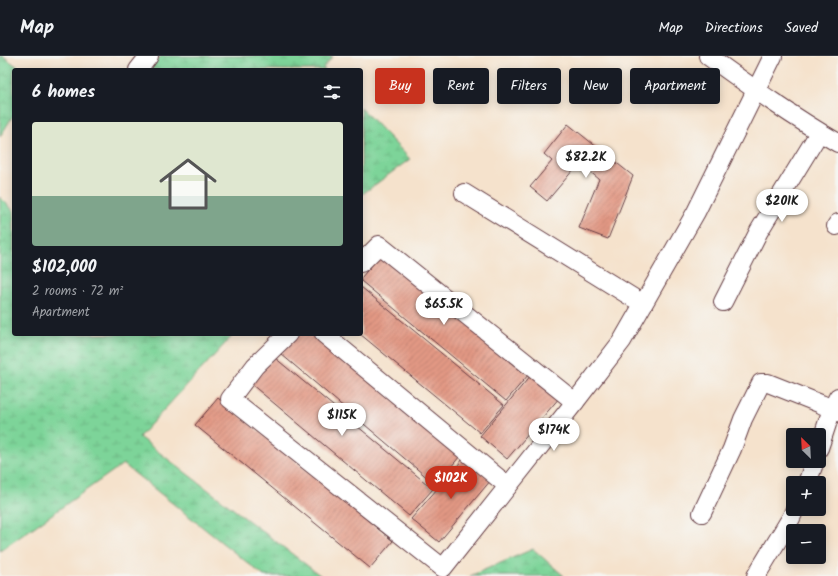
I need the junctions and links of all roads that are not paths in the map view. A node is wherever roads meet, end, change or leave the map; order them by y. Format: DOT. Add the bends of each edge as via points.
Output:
graph roads {
  1 [pos="148,56"];
  2 [pos="708,56"];
  3 [pos="773,56"];
  4 [pos="139,68"];
  5 [pos="757,91"];
  6 [pos="819,132"];
  7 [pos="838,143"];
  8 [pos="464,193"];
  9 [pos="363,261"];
  10 [pos="723,302"];
  11 [pos="643,304"];
  12 [pos="286,336"];
  13 [pos="326,336"];
  14 [pos="575,402"];
  15 [pos="836,406"];
  16 [pos="826,431"];
  17 [pos="508,486"];
  18 [pos="702,513"];
  19 [pos="792,516"];
  20 [pos="756,576"];
  1 -- 4 [label="street"];
  2 -- 5 [label="street"];
  3 -- 5 [label="street"];
  5 -- 6 [label="street"];
  5 -- 11 [label="street" via="696,212"];
  6 -- 7 [label="street"];
  6 -- 10 [label="street" via="760,231"];
  8 -- 11 [label="street"];
  9 -- 14 [label="street" via="379,245"];
  11 -- 14 [label="street" via="622,340"];
  12 -- 17 [label="street" via="255,366 230,399 443,568"];
  13 -- 17 [label="street"];
  14 -- 17 [label="street"];
  15 -- 16 [label="street"];
  15 -- 18 [label="street" via="768,383 761,383"];
  19 -- 20 [label="street"];
}
